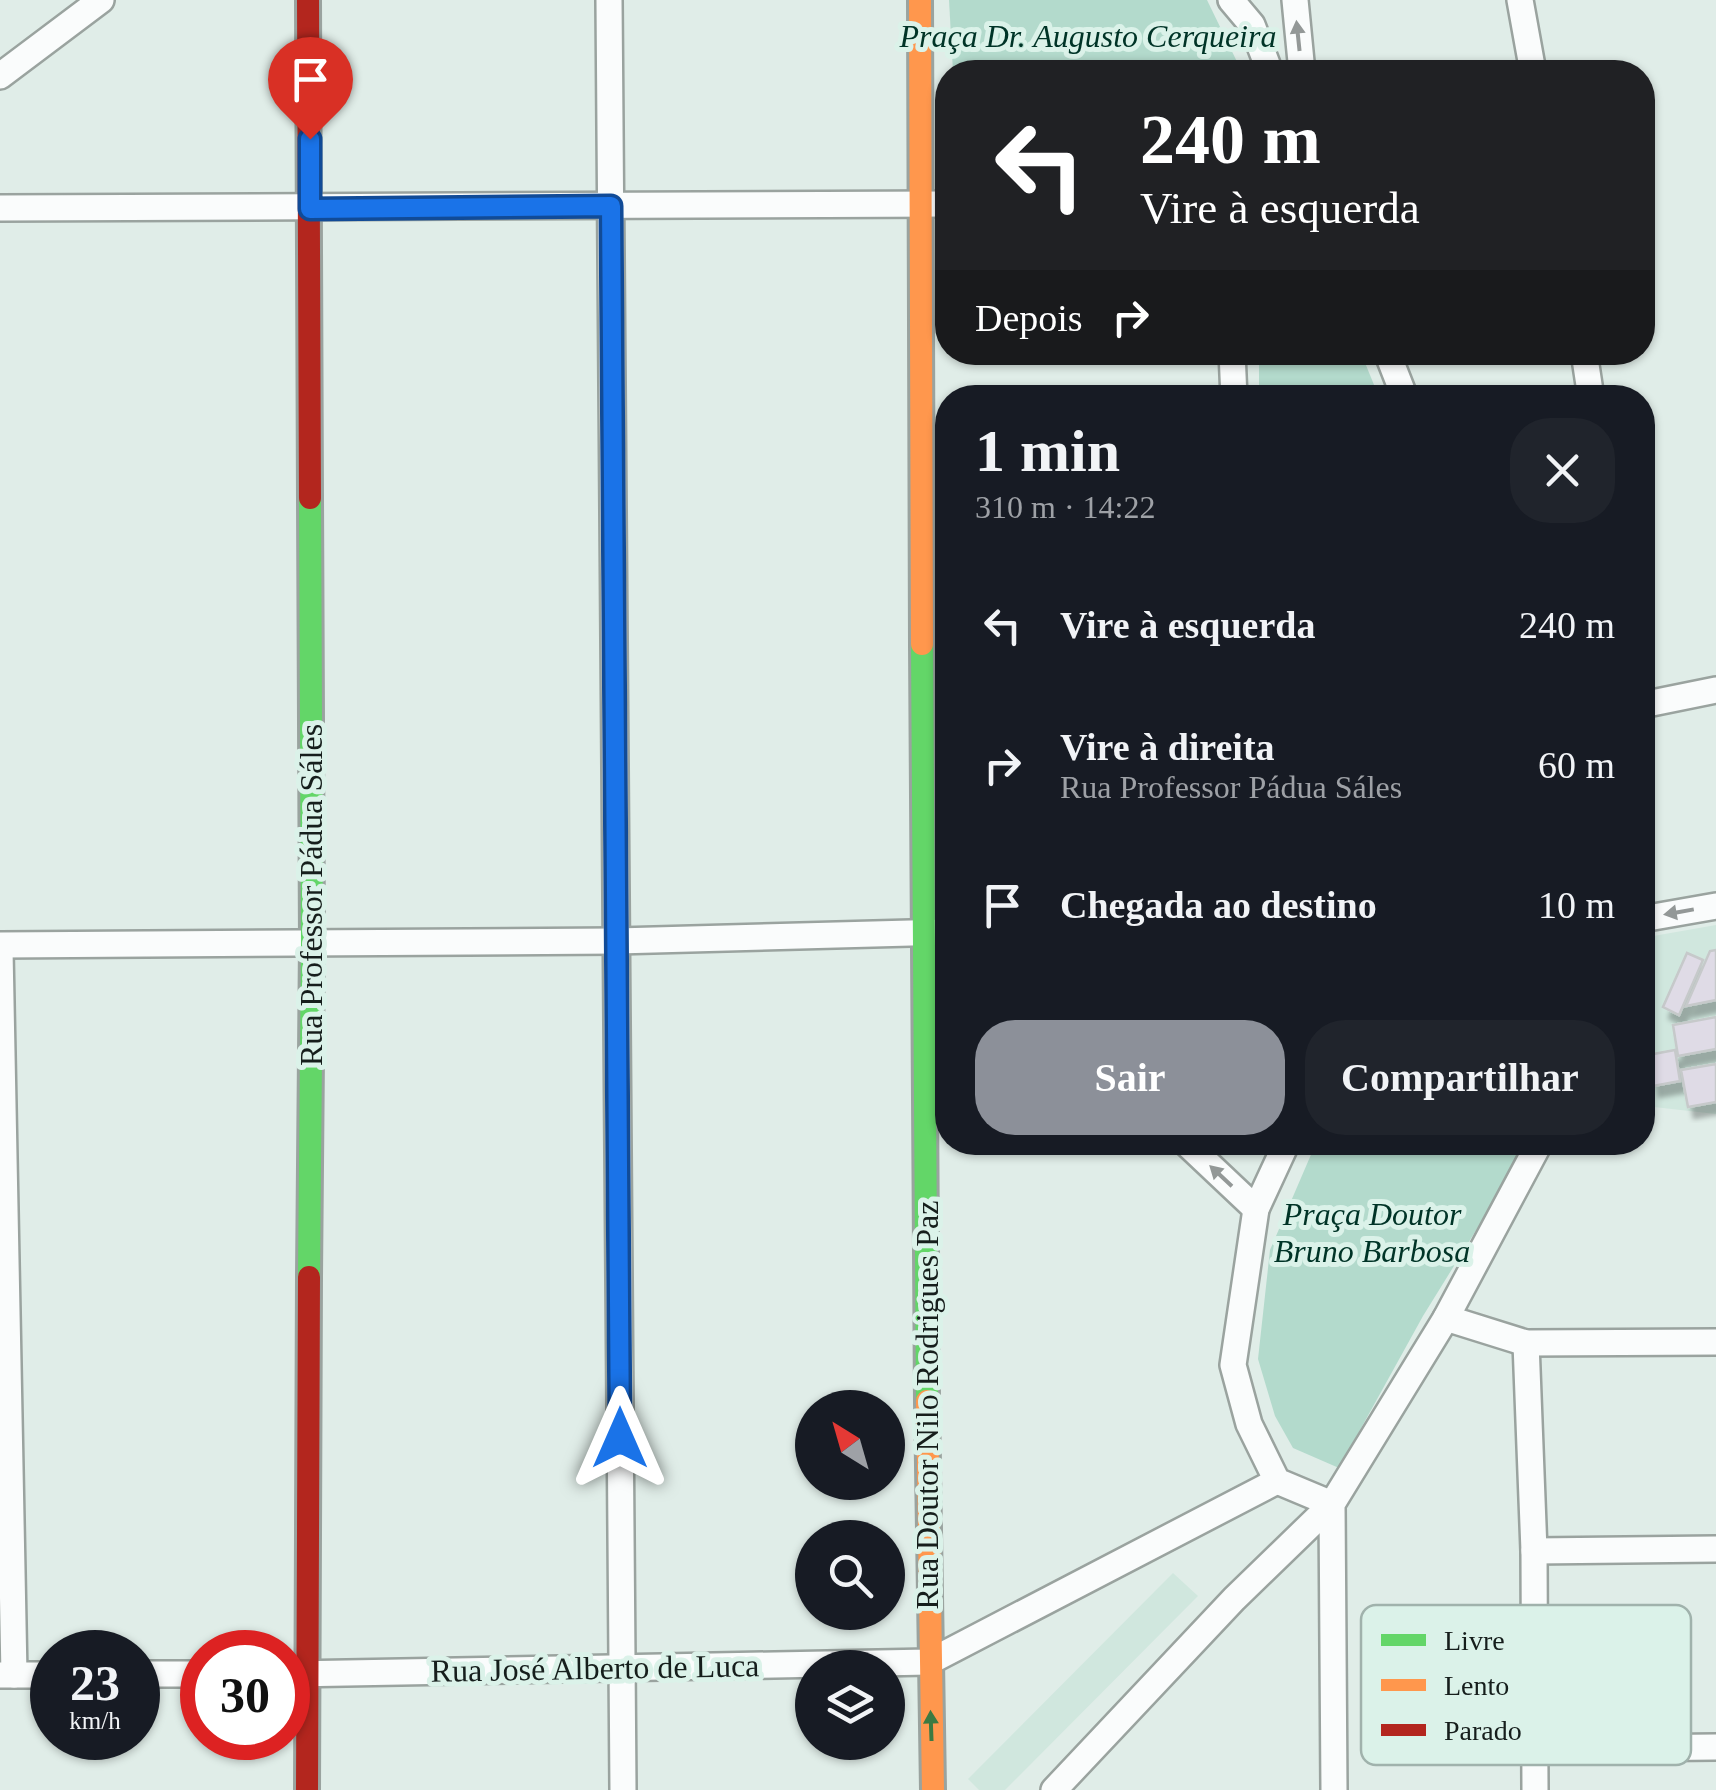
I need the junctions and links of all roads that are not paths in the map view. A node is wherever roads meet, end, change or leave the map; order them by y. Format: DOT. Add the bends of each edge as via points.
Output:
graph roads {
  1 [pos="101,0"];
  2 [pos="308,0"];
  3 [pos="609,0"];
  4 [pos="920,0"];
  5 [pos="1231,0"];
  6 [pos="1295,0"];
  7 [pos="1520,0"];
  8 [pos="1265,60"];
  9 [pos="1301,60"];
  10 [pos="1531,60"];
  11 [pos="0,76"];
  12 [pos="935,204"];
  13 [pos="611,206"];
  14 [pos="0,208"];
  15 [pos="310,209"];
  16 [pos="1716,690"];
  17 [pos="1655,702"];
  18 [pos="1716,906"];
  19 [pos="1655,917"];
  20 [pos="935,933"];
  21 [pos="617,941"];
  22 [pos="312,942"];
  23 [pos="0,948"];
  24 [pos="1199,1155"];
  25 [pos="1281,1155"];
  26 [pos="1533,1155"];
  27 [pos="1256,1209"];
  28 [pos="1446,1318"];
  29 [pos="1716,1342"];
  30 [pos="1526,1343"];
  31 [pos="1277,1480"];
  32 [pos="1332,1504"];
  33 [pos="1716,1548"];
  34 [pos="1534,1551"];
  35 [pos="1534,1605"];
  36 [pos="297,1630"];
  37 [pos="929,1662"];
  38 [pos="621,1668"];
  39 [pos="310,1674"];
  40 [pos="7,1675"];
  41 [pos="1691,1747"];
  42 [pos="1716,1747"];
  43 [pos="304,1760"];
  44 [pos="307,1790"];
  45 [pos="623,1790"];
  46 [pos="934,1790"];
  47 [pos="1054,1790"];
  48 [pos="1334,1790"];
  1 -- 11 [label="street"];
  2 -- 15 [label="street, Rua Professor Pádua Sáles"];
  3 -- 13 [label="street"];
  4 -- 12 [label="street, Rua Doutor Nilo Rodrigues Paz"];
  5 -- 8 [label="street" via="1252,25"];
  9 -- 6 [label="street, one-way"];
  7 -- 10 [label="street"];
  12 -- 13 [label="street"];
  12 -- 20 [label="street, Rua Doutor Nilo Rodrigues Paz"];
  13 -- 15 [label="street"];
  13 -- 21 [label="street"];
  14 -- 15 [label="street"];
  15 -- 22 [label="street, Rua Professor Pádua Sáles"];
  16 -- 17 [label="street"];
  18 -- 19 [label="street, one-way"];
  20 -- 21 [label="street"];
  20 -- 37 [label="street, Rua Doutor Nilo Rodrigues Paz"];
  21 -- 22 [label="street"];
  21 -- 38 [label="street"];
  22 -- 23 [label="street"];
  22 -- 36 [label="street, Rua Professor Pádua Sáles"];
  23 -- 40 [label="street"];
  27 -- 24 [label="street, one-way"];
  25 -- 27 [label="street"];
  26 -- 28 [label="street"];
  27 -- 31 [label="street" via="1232,1365 1249,1424"];
  28 -- 30 [label="street"];
  28 -- 32 [label="street"];
  29 -- 30 [label="street"];
  30 -- 34 [label="street"];
  31 -- 32 [label="street"];
  31 -- 37 [label="street, Rua José Alberto de Luca"];
  32 -- 47 [label="street"];
  32 -- 48 [label="street"];
  33 -- 34 [label="street"];
  34 -- 35 [label="street"];
  37 -- 38 [label="street, Rua José Alberto de Luca"];
  46 -- 37 [label="street, Rua Doutor Nilo Rodrigues Paz, one-way"];
  38 -- 39 [label="street, Rua José Alberto de Luca"];
  38 -- 45 [label="street"];
  41 -- 42 [label="street"];
  43 -- 44 [label="street, Rua Professor Pádua Sáles"];
}
